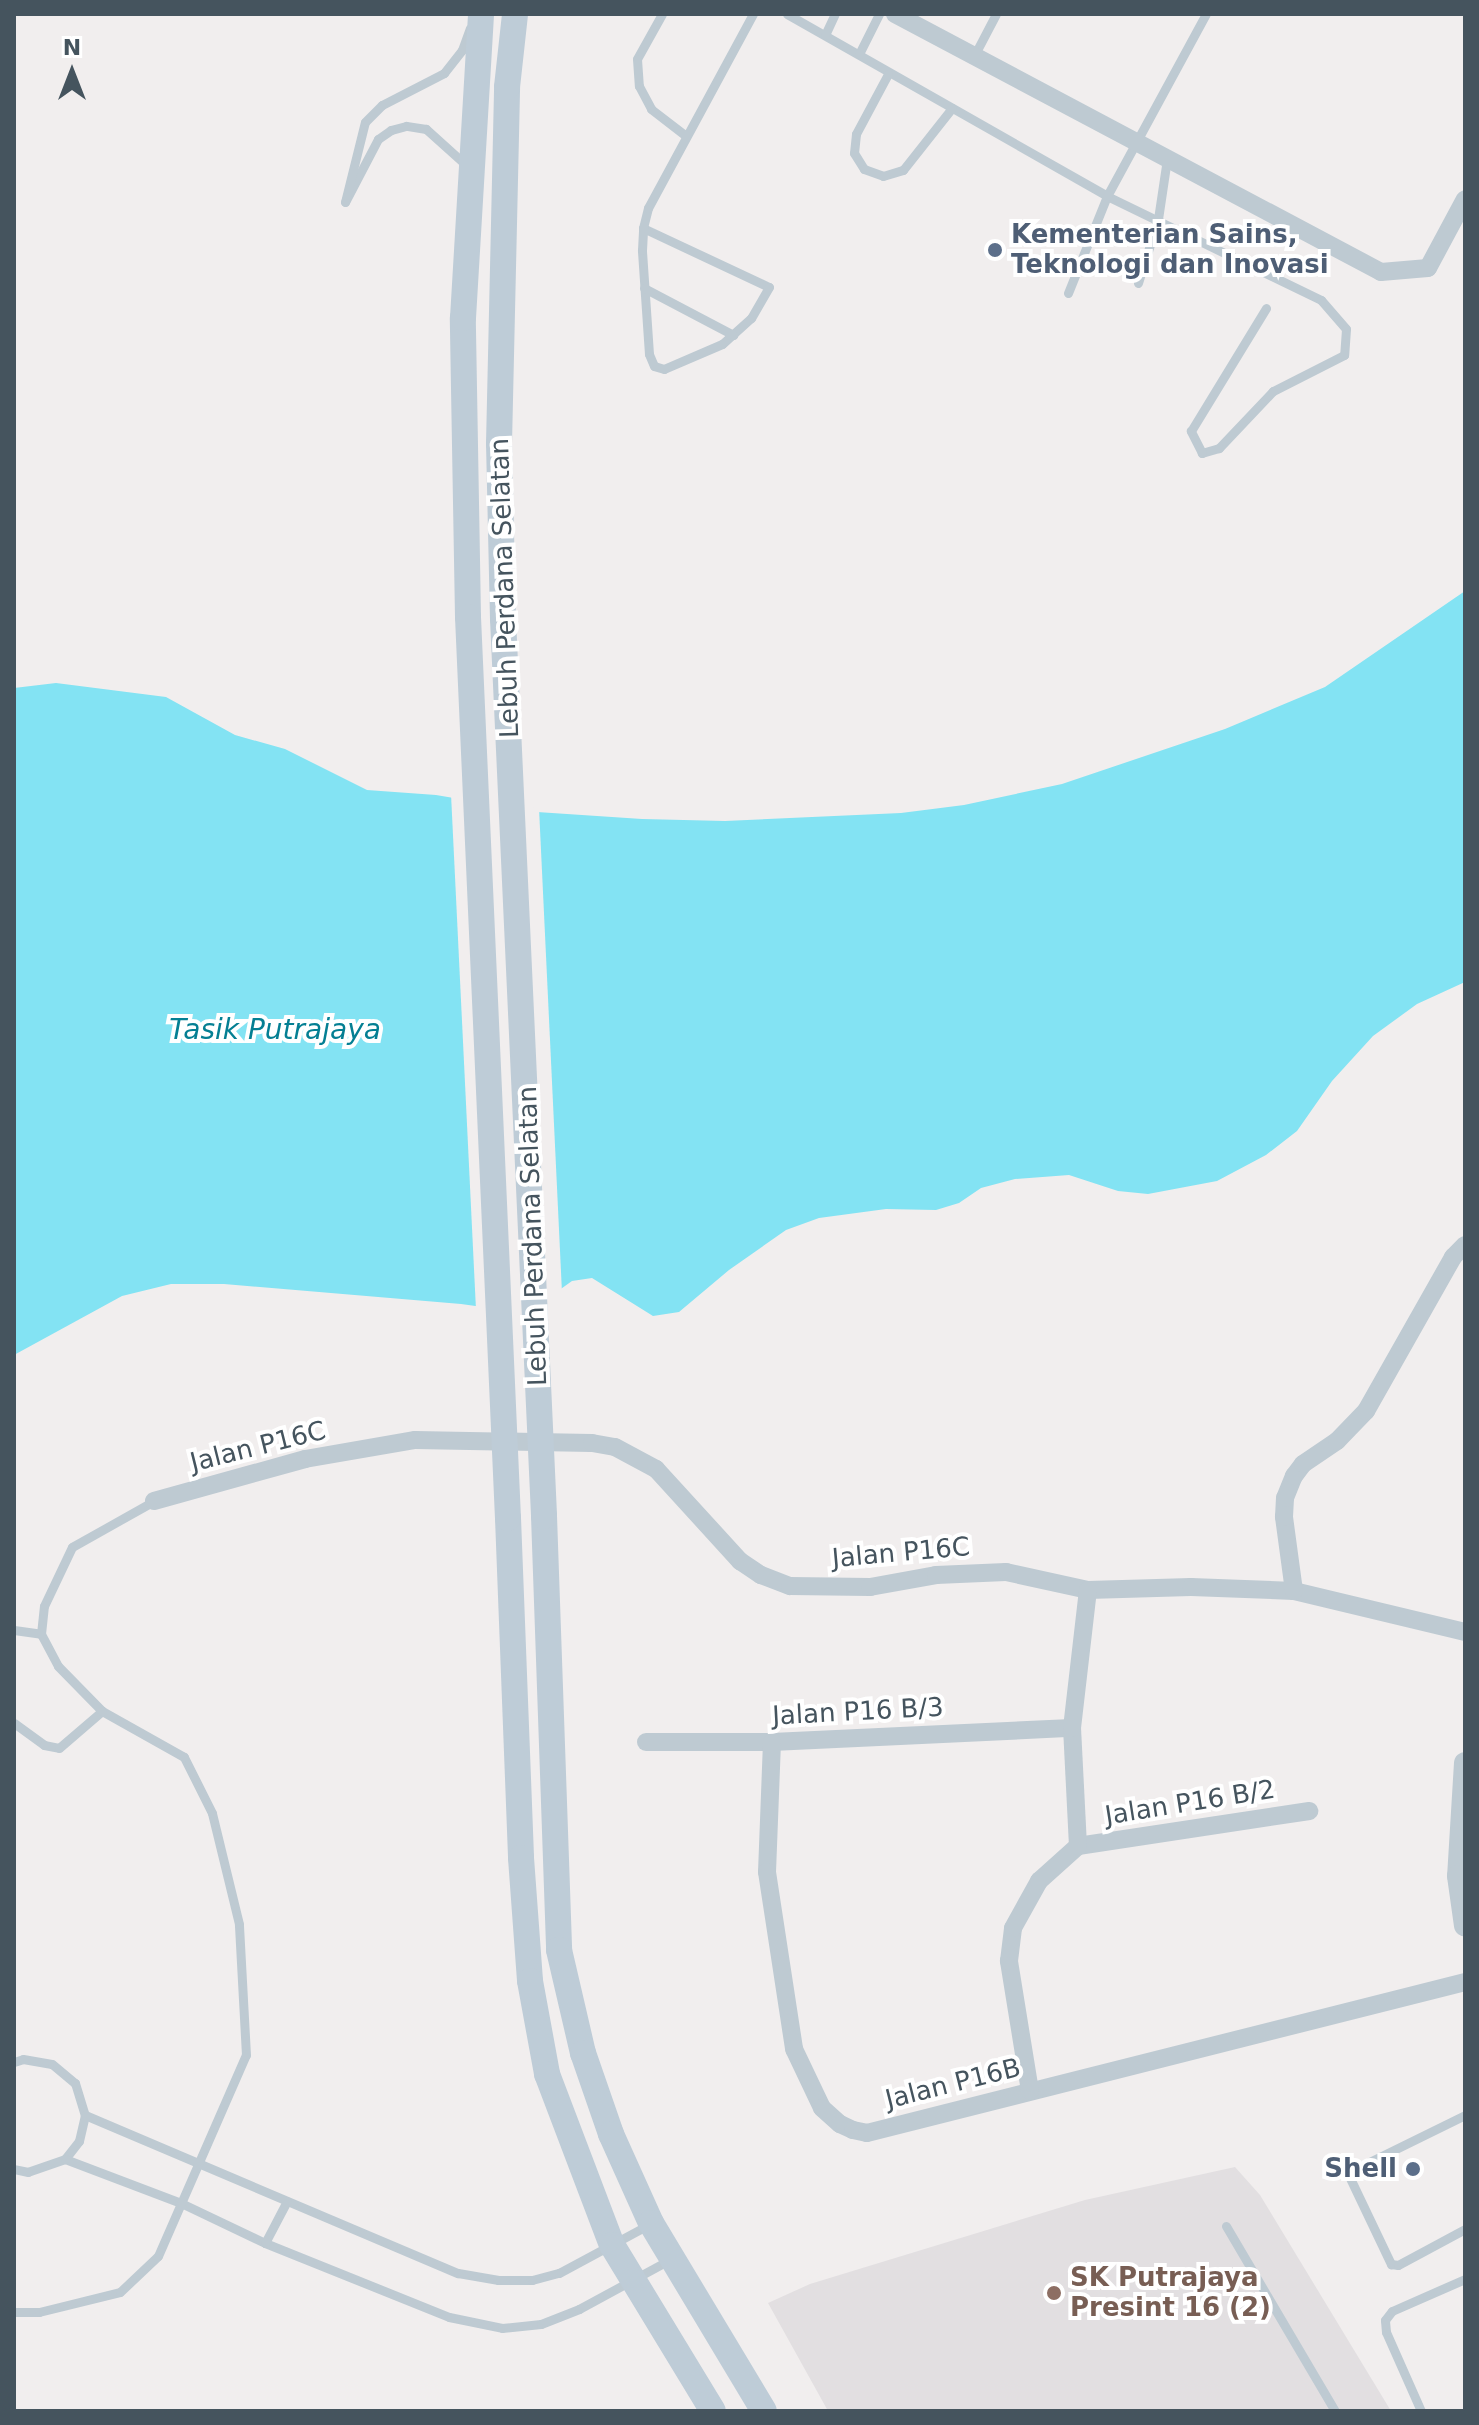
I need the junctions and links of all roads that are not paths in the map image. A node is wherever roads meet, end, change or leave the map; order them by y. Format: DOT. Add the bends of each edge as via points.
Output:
graph roads {
  1 [pos="478,14"];
  2 [pos="515,14"];
  3 [pos="662,14"];
  4 [pos="753,14"];
  5 [pos="787,14"];
  6 [pos="835,14"];
  7 [pos="879,14"];
  8 [pos="895,14"];
  9 [pos="996,14"];
  10 [pos="1206,14"];
  11 [pos="825,35"];
  12 [pos="859,54"];
  13 [pos="974,56"];
  14 [pos="888,74"];
  15 [pos="952,108"];
  16 [pos="686,136"];
  17 [pos="1136,142"];
  18 [pos="1167,159"];
  19 [pos="471,170"];
  20 [pos="1107,196"];
  21 [pos="1465,199"];
  22 [pos="1158,219"];
  23 [pos="643,228"];
  24 [pos="1138,283"];
  25 [pos="644,288"];
  26 [pos="1068,293"];
  27 [pos="1266,308"];
  28 [pos="733,335"];
  29 [pos="1465,1245"];
  30 [pos="154,1501"];
  31 [pos="1088,1590"];
  32 [pos="1294,1591"];
  33 [pos="14,1630"];
  34 [pos="1465,1632"];
  35 [pos="41,1634"];
  36 [pos="102,1711"];
  37 [pos="14,1723"];
  38 [pos="1072,1728"];
  39 [pos="646,1742"];
  40 [pos="772,1742"];
  41 [pos="1465,1763"];
  42 [pos="1309,1811"];
  43 [pos="1078,1846"];
  44 [pos="1465,1926"];
  45 [pos="1465,1982"];
  46 [pos="14,2062"];
  47 [pos="1030,2091"];
  48 [pos="85,2115"];
  49 [pos="1465,2115"];
  50 [pos="65,2159"];
  51 [pos="198,2164"];
  52 [pos="14,2169"];
  53 [pos="287,2201"];
  54 [pos="181,2203"];
  55 [pos="651,2223"];
  56 [pos="1226,2226"];
  57 [pos="1465,2229"];
  58 [pos="265,2243"];
  59 [pos="612,2245"];
  60 [pos="671,2259"];
  61 [pos="1465,2279"];
  62 [pos="632,2282"];
  63 [pos="14,2312"];
  64 [pos="713,2411"];
  65 [pos="764,2411"];
  66 [pos="1335,2411"];
  67 [pos="1421,2411"];
  1 -- 19 [label="main road, Lebuh Perdana Selatan"];
  1 -- 19 [label="lane" via="462,50 444,73 382,105 365,122 345,202 378,139 406,126 426,129"];
  2 -- 55 [label="main road, Lebuh Perdana Selatan, bridge" via="507,87 499,444 559,1950 583,2053 611,2134"];
  3 -- 16 [label="lane" via="637,59 639,86 651,109"];
  4 -- 16 [label="lane"];
  5 -- 11 [label="lane"];
  6 -- 11 [label="lane"];
  7 -- 12 [label="lane"];
  8 -- 13 [label="street"];
  9 -- 13 [label="lane"];
  10 -- 17 [label="lane"];
  11 -- 12 [label="lane"];
  12 -- 14 [label="lane"];
  13 -- 17 [label="street"];
  14 -- 15 [label="lane"];
  14 -- 15 [label="lane" via="856,134 854,153 864,169 883,176 903,170"];
  15 -- 20 [label="lane"];
  16 -- 23 [label="lane"];
  17 -- 18 [label="street"];
  17 -- 20 [label="lane"];
  18 -- 21 [label="street" via="1381,272 1428,268"];
  18 -- 22 [label="lane"];
  19 -- 59 [label="main road, Lebuh Perdana Selatan, bridge" via="463,318 468,617 521,1858 530,1981 547,2074"];
  20 -- 22 [label="lane"];
  20 -- 26 [label="lane"];
  22 -- 24 [label="lane"];
  22 -- 27 [label="lane" via="1321,300 1346,329 1344,355 1273,391 1219,448 1202,453 1191,431"];
  23 -- 25 [label="lane"];
  23 -- 28 [label="lane" via="769,287 751,318"];
  25 -- 28 [label="lane"];
  25 -- 28 [label="lane" via="654,366 676,365"];
  29 -- 32 [label="street" via="1453,1257 1366,1411 1294,1476 1284,1517"];
  30 -- 31 [label="street, Jalan P16C" via="305,1459 415,1440 592,1443 615,1447 656,1469 740,1561 790,1586 870,1587 936,1575 1006,1572"];
  30 -- 35 [label="lane" via="72,1547 44,1606"];
  31 -- 32 [label="street, Jalan P16C"];
  31 -- 38 [label="street"];
  32 -- 34 [label="street, Jalan P16C"];
  33 -- 35 [label="lane"];
  35 -- 36 [label="lane" via="58,1666"];
  36 -- 37 [label="lane" via="59,1748 44,1745"];
  36 -- 51 [label="lane" via="184,1757 212,1813 239,1924 246,2055"];
  38 -- 40 [label="street, Jalan P16 B/3"];
  38 -- 43 [label="street"];
  39 -- 40 [label="street, Jalan P16 B/3"];
  40 -- 47 [label="street, Jalan P16B" via="767,1872 794,2049 822,2108 840,2124 867,2133"];
  41 -- 44 [label="street" via="1458,1876"];
  42 -- 43 [label="street, Jalan P16 B/2"];
  43 -- 47 [label="street" via="1039,1881 1013,1928 1009,1961"];
  45 -- 47 [label="street, Jalan P16B"];
  46 -- 48 [label="lane" via="52,2064 75,2083"];
  48 -- 50 [label="lane" via="79,2141"];
  48 -- 51 [label="lane"];
  49 -- 57 [label="lane" via="1349,2176 1391,2264"];
  50 -- 52 [label="lane" via="28,2172"];
  50 -- 54 [label="lane"];
  51 -- 53 [label="lane"];
  51 -- 54 [label="lane"];
  53 -- 58 [label="lane"];
  53 -- 59 [label="lane" via="458,2273 498,2280 559,2273"];
  54 -- 58 [label="lane"];
  54 -- 63 [label="lane" via="158,2256 120,2292 39,2312"];
  55 -- 59 [label="lane"];
  55 -- 60 [label="main road, Lebuh Perdana Selatan"];
  56 -- 66 [label="lane"];
  58 -- 62 [label="lane" via="449,2317 502,2328 541,2324"];
  59 -- 62 [label="main road, Lebuh Perdana Selatan"];
  60 -- 62 [label="lane"];
  60 -- 65 [label="main road, Lebuh Perdana Selatan"];
  61 -- 67 [label="lane" via="1392,2311 1385,2320"];
  62 -- 64 [label="main road, Lebuh Perdana Selatan"];
}
